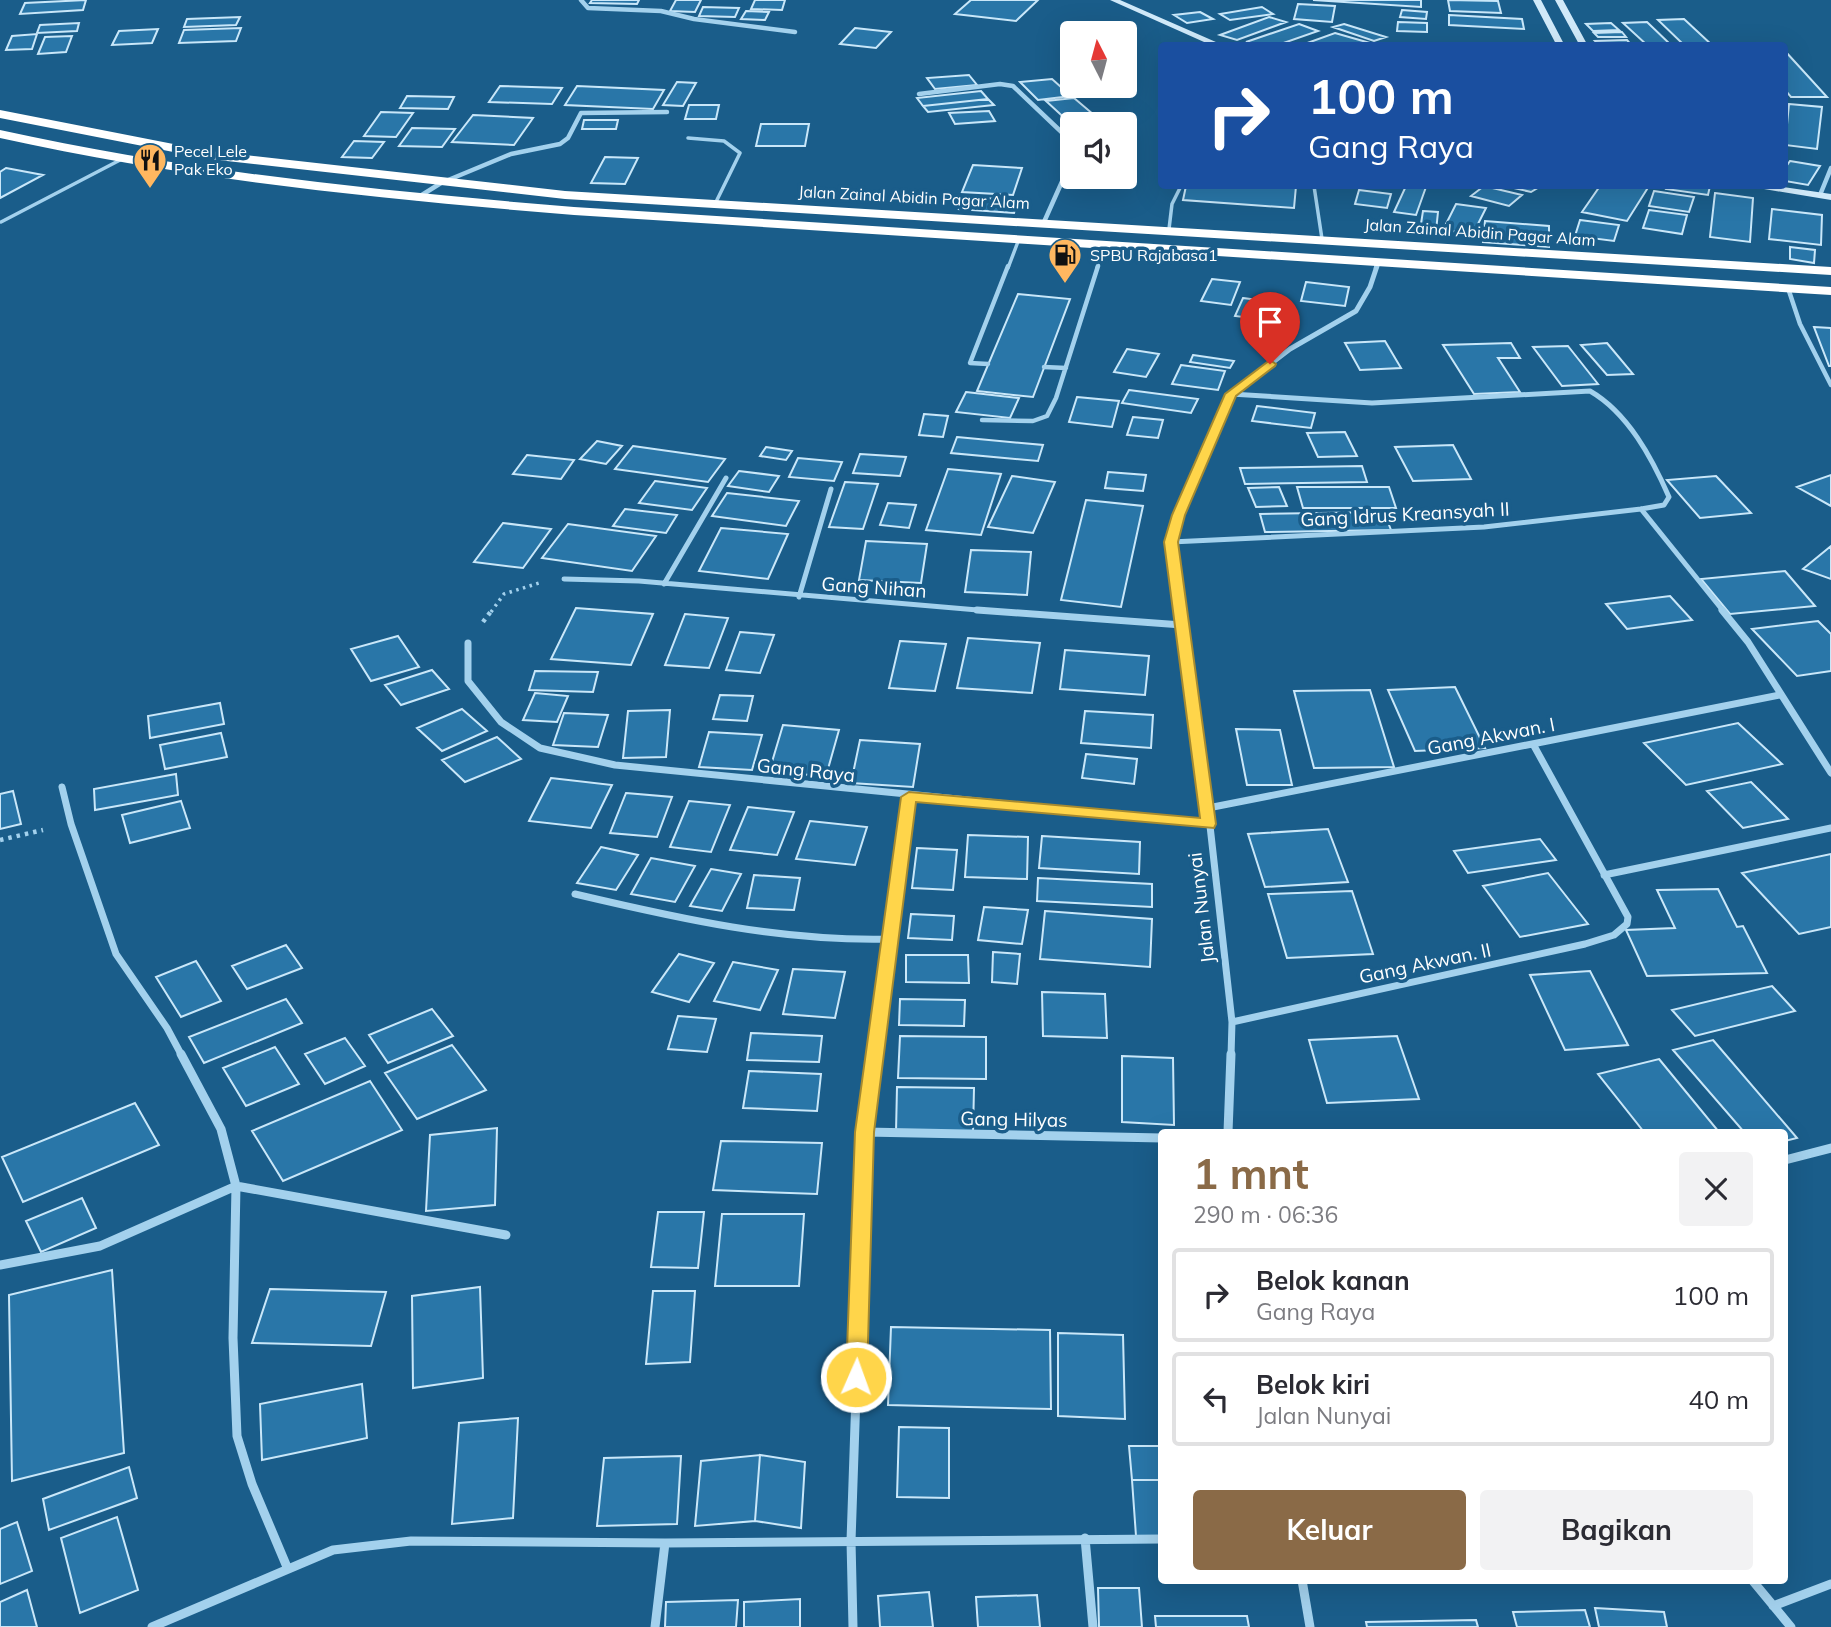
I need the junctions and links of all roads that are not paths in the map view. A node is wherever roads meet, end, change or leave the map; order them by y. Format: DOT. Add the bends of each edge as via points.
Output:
graph roads {
  1 [pos="581,0"];
  2 [pos="1114,0"];
  3 [pos="1537,0"];
  4 [pos="1559,0"];
  5 [pos="795,32"];
  6 [pos="1213,42"];
  7 [pos="1559,42"];
  8 [pos="1582,42"];
  9 [pos="919,94"];
  10 [pos="667,112"];
  11 [pos="0,114"];
  12 [pos="1060,131"];
  13 [pos="0,134"];
  14 [pos="688,138"];
  15 [pos="122,159"];
  16 [pos="1831,167"];
  17 [pos="441,183"];
  18 [pos="1060,187"];
  19 [pos="1180,189"];
  20 [pos="1314,189"];
  21 [pos="1783,189"];
  22 [pos="1820,195"];
  23 [pos="1831,197"];
  24 [pos="417,198"];
  25 [pos="715,204"];
  26 [pos="1,222"];
  27 [pos="1044,222"];
  28 [pos="1170,229"];
  29 [pos="1019,239"];
  30 [pos="1322,239"];
  31 [pos="1105,244"];
  32 [pos="1378,262"];
  33 [pos="1831,271"];
  34 [pos="1788,288"];
  35 [pos="1831,291"];
  36 [pos="988,364"];
  37 [pos="1044,367"];
  38 [pos="1066,368"];
  39 [pos="1831,385"];
  40 [pos="1231,394"];
  41 [pos="982,420"];
  42 [pos="726,478"];
  43 [pos="831,489"];
  44 [pos="1641,509"];
  45 [pos="1171,542"];
  46 [pos="564,579"];
  47 [pos="664,584"];
  48 [pos="799,597"];
  49 [pos="1182,625"];
  50 [pos="468,643"];
  51 [pos="1780,695"];
  52 [pos="1533,744"];
  53 [pos="1831,773"];
  54 [pos="62,787"];
  55 [pos="909,797"];
  56 [pos="1208,808"];
  57 [pos="1208,824"];
  58 [pos="1831,828"];
  59 [pos="1604,875"];
  60 [pos="575,894"];
  61 [pos="891,939"];
  62 [pos="1232,1022"];
  63 [pos="1228,1129"];
  64 [pos="864,1132"];
  65 [pos="1158,1138"];
  66 [pos="1831,1148"];
  67 [pos="1788,1159"];
  68 [pos="236,1186"];
  69 [pos="506,1235"];
  70 [pos="0,1265"];
  71 [pos="1085,1538"];
  72 [pos="1158,1539"];
  73 [pos="851,1541"];
  74 [pos="665,1543"];
  75 [pos="287,1567"];
  76 [pos="1303,1584"];
  77 [pos="1755,1584"];
  78 [pos="1831,1584"];
  79 [pos="1773,1606"];
  80 [pos="152,1627"];
  81 [pos="655,1627"];
  82 [pos="853,1627"];
  83 [pos="1093,1627"];
  84 [pos="1310,1627"];
  85 [pos="1791,1627"];
  1 -- 5 [label="street" via="589,8 662,11"];
  2 -- 6 [label="street"];
  3 -- 7 [label="street"];
  4 -- 8 [label="street"];
  9 -- 12 [label="street" via="1013,86"];
  10 -- 17 [label="street" via="581,113 560,144 511,154"];
  11 -- 17 [label="highway, Jalan Zainal Abidin Pagar Alam" via="209,155"];
  13 -- 15 [label="highway, Jalan Zainal Abidin Pagar Alam"];
  14 -- 25 [label="lane" via="724,140 736,145 740,153"];
  15 -- 24 [label="highway, Jalan Zainal Abidin Pagar Alam"];
  15 -- 26 [label="lane"];
  16 -- 22 [label="street"];
  17 -- 24 [label="street"];
  17 -- 25 [label="highway, Jalan Zainal Abidin Pagar Alam"];
  18 -- 27 [label="street"];
  19 -- 28 [label="lane" via="1172,204"];
  20 -- 30 [label="lane"];
  21 -- 22 [label="street"];
  22 -- 23 [label="street"];
  24 -- 29 [label="highway, Jalan Zainal Abidin Pagar Alam"];
  25 -- 27 [label="highway, Jalan Zainal Abidin Pagar Alam"];
  27 -- 28 [label="highway, Jalan Zainal Abidin Pagar Alam"];
  28 -- 30 [label="highway, Jalan Zainal Abidin Pagar Alam"];
  29 -- 31 [label="highway, Jalan Zainal Abidin Pagar Alam"];
  29 -- 36 [label="lane" via="970,363"];
  30 -- 33 [label="highway, Jalan Zainal Abidin Pagar Alam"];
  31 -- 32 [label="highway, Jalan Zainal Abidin Pagar Alam"];
  31 -- 38 [label="lane"];
  32 -- 34 [label="highway, Jalan Zainal Abidin Pagar Alam"];
  32 -- 40 [label="street, Jalan Nunyai" via="1356,311 1290,349"];
  34 -- 35 [label="highway, Jalan Zainal Abidin Pagar Alam"];
  34 -- 39 [label="lane" via="1800,324"];
  37 -- 38 [label="lane"];
  38 -- 41 [label="lane" via="1047,416 1033,421"];
  40 -- 44 [label="street" via="1372,402 1590,391 1601,395 1618,413 1666,488 1669,497 1664,505"];
  40 -- 45 [label="street, Jalan Nunyai" via="1178,515"];
  42 -- 47 [label="street"];
  43 -- 48 [label="street"];
  44 -- 45 [label="street, Gang Idrus Kreansyah II" via="1484,527"];
  44 -- 51 [label="street" via="1748,642"];
  45 -- 49 [label="street, Jalan Nunyai"];
  46 -- 47 [label="street, Gang Nihan"];
  47 -- 48 [label="street, Gang Nihan"];
  48 -- 49 [label="street, Gang Nihan"];
  49 -- 56 [label="street, Jalan Nunyai"];
  50 -- 55 [label="street, Gang Raya" via="468,681 501,722 540,748 615,765"];
  51 -- 52 [label="street, Gang Akwan. I"];
  51 -- 53 [label="street"];
  52 -- 56 [label="street, Gang Akwan. I"];
  52 -- 59 [label="street"];
  54 -- 68 [label="street" via="116,954 167,1028 221,1129"];
  55 -- 57 [label="street, Gang Raya"];
  55 -- 61 [label="street"];
  56 -- 57 [label="street, Jalan Nunyai"];
  57 -- 62 [label="street, Jalan Nunyai"];
  58 -- 59 [label="street"];
  59 -- 62 [label="street, Gang Akwan. II" via="1628,917 1628,925 1614,935"];
  60 -- 61 [label="street" via="734,932 811,941"];
  61 -- 64 [label="street"];
  62 -- 63 [label="street, Jalan Nunyai"];
  64 -- 65 [label="street, Gang Hilyas"];
  64 -- 73 [label="street"];
  66 -- 67 [label="street"];
  68 -- 69 [label="street"];
  68 -- 70 [label="street" via="100,1246"];
  68 -- 75 [label="street" via="233,1338 237,1436"];
  71 -- 72 [label="street"];
  71 -- 73 [label="street"];
  71 -- 83 [label="street"];
  73 -- 74 [label="street"];
  73 -- 82 [label="street"];
  74 -- 75 [label="street" via="411,1541 333,1550"];
  74 -- 81 [label="street"];
  75 -- 80 [label="street"];
  76 -- 84 [label="street"];
  77 -- 79 [label="street"];
  78 -- 79 [label="street"];
  79 -- 85 [label="street"];
}
